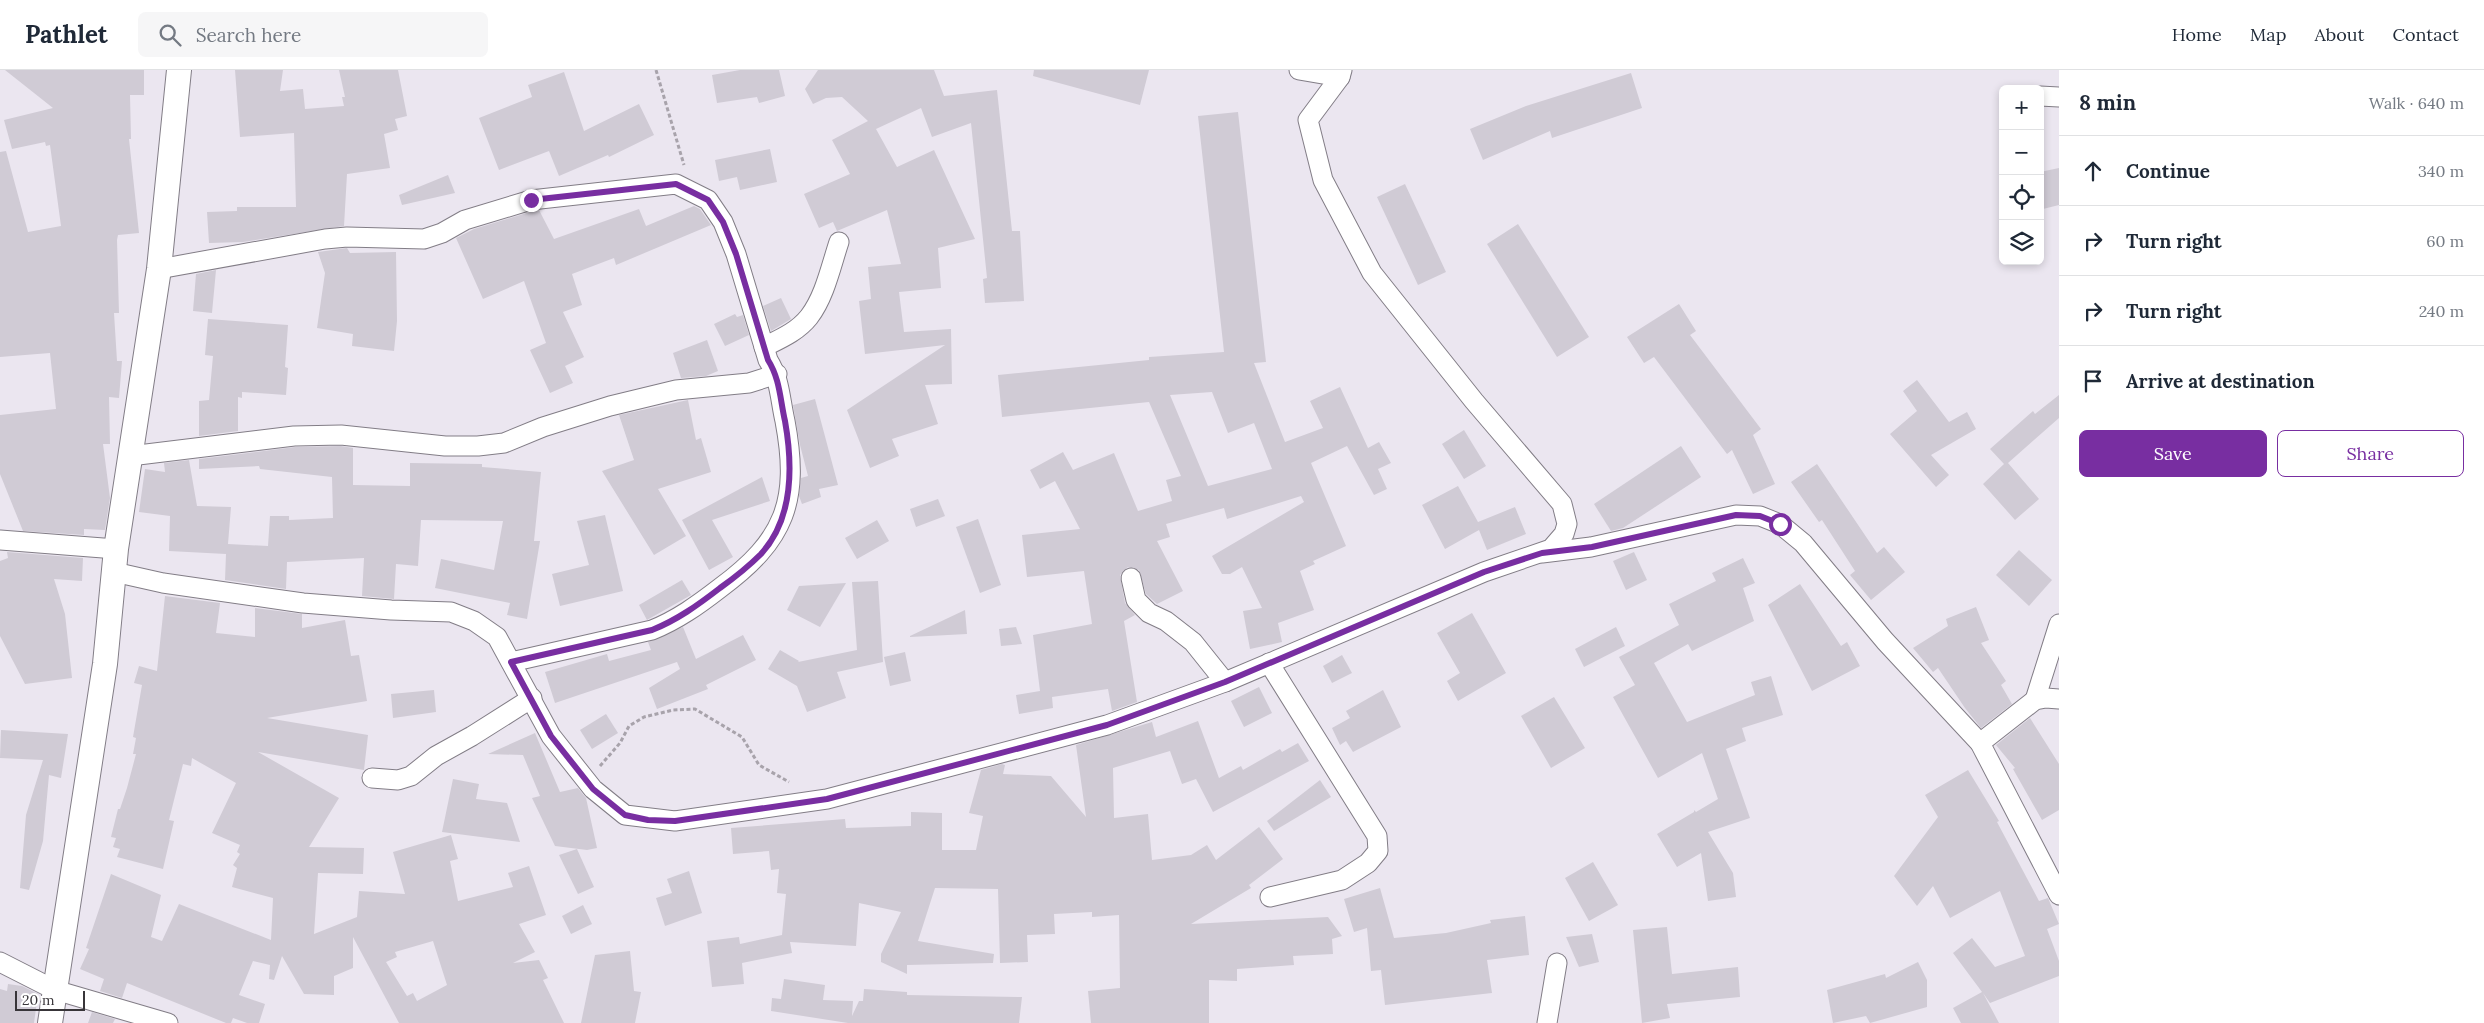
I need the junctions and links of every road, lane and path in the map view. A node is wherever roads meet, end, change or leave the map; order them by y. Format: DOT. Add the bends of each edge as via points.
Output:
graph roads {
  1 [pos="179,70"];
  2 [pos="656,70"];
  3 [pos="1298,70"];
  4 [pos="1341,73"];
  5 [pos="2044,96"];
  6 [pos="2059,97"];
  7 [pos="691,190"];
  8 [pos="839,242"];
  9 [pos="159,269"];
  10 [pos="764,347"];
  11 [pos="777,374"];
  12 [pos="130,456"];
  13 [pos="0,540"];
  14 [pos="116,548"];
  15 [pos="1542,553"];
  16 [pos="114,572"];
  17 [pos="1131,578"];
  18 [pos="2059,624"];
  19 [pos="511,662"];
  20 [pos="1269,663"];
  21 [pos="1225,682"];
  22 [pos="532,698"];
  23 [pos="2059,699"];
  24 [pos="2035,700"];
  25 [pos="1980,742"];
  26 [pos="584,777"];
  27 [pos="372,778"];
  28 [pos="813,802"];
  29 [pos="2059,895"];
  30 [pos="1270,897"];
  31 [pos="0,962"];
  32 [pos="1557,963"];
  33 [pos="55,990"];
  34 [pos="50,1023"];
  35 [pos="168,1023"];
  36 [pos="1547,1023"];
  1 -- 9 [label="street"];
  2 -- 7 [label="path"];
  3 -- 4 [label="street"];
  4 -- 15 [label="street" via="1308,120 1323,180 1372,273 1474,401 1562,504 1567,524 1564,534 1551,549"];
  5 -- 6 [label="street"];
  7 -- 9 [label="street" via="676,184 531,200 465,220 442,234 424,239 325,239"];
  7 -- 10 [label="street" via="708,200 723,222"];
  8 -- 10 [label="street" via="828,279 809,317 788,335"];
  9 -- 12 [label="street"];
  10 -- 11 [label="street"];
  11 -- 12 [label="street" via="750,383 676,390 610,406 487,445 445,446 342,435 294,436"];
  11 -- 19 [label="street" via="788,436 790,486 786,508 762,553 742,572 671,622 643,632"];
  12 -- 14 [label="street"];
  13 -- 14 [label="street"];
  14 -- 16 [label="street"];
  15 -- 20 [label="street" via="1484,572"];
  15 -- 25 [label="street" via="1592,547 1736,515 1760,516 1780,524 1803,543 1885,641"];
  16 -- 19 [label="street" via="163,583 303,603 451,612 474,621 497,637"];
  16 -- 33 [label="street" via="105,664"];
  17 -- 21 [label="street" via="1136,600 1149,613 1166,621 1193,642"];
  18 -- 24 [label="street"];
  19 -- 22 [label="street"];
  20 -- 21 [label="street"];
  20 -- 30 [label="street" via="1377,836 1378,851 1342,880"];
  21 -- 28 [label="street" via="1107,725"];
  22 -- 26 [label="street" via="551,736"];
  22 -- 27 [label="street" via="436,756 411,776 398,780"];
  23 -- 24 [label="street"];
  24 -- 25 [label="street"];
  25 -- 29 [label="street"];
  26 -- 28 [label="street" via="593,789 625,815 648,820 675,821"];
  26 -- 28 [label="path" via="605,762 630,726 644,717 695,710 742,737 759,765 782,777"];
  31 -- 33 [label="street"];
  32 -- 36 [label="street"];
  33 -- 34 [label="street"];
  33 -- 35 [label="street"];
}
